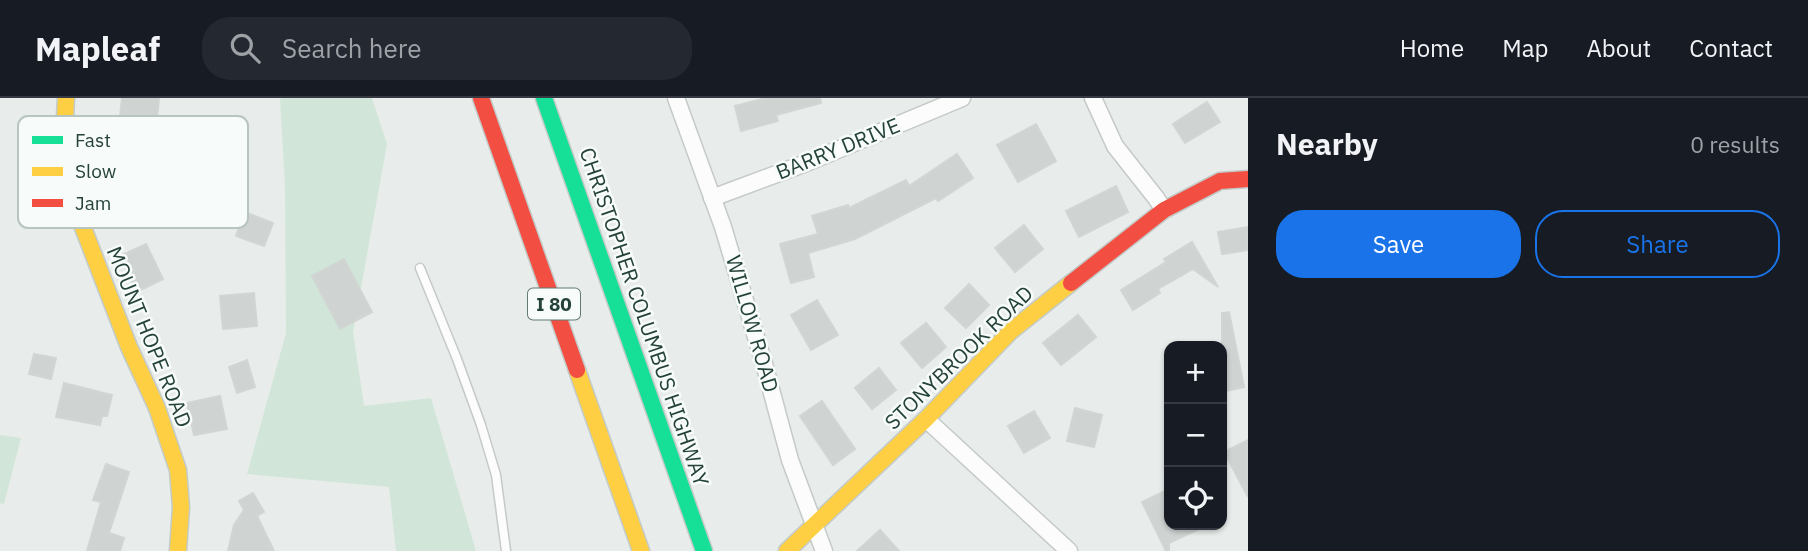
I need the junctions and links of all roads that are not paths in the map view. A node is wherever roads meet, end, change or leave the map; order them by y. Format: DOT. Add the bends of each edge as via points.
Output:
graph roads {
  1 [pos="66,98"];
  2 [pos="481,98"];
  3 [pos="544,98"];
  4 [pos="676,98"];
  5 [pos="962,98"];
  6 [pos="1093,98"];
  7 [pos="65,116"];
  8 [pos="1248,180"];
  9 [pos="712,198"];
  10 [pos="1164,210"];
  11 [pos="83,228"];
  12 [pos="420,268"];
  13 [pos="926,419"];
  14 [pos="814,526"];
  15 [pos="178,551"];
  16 [pos="506,551"];
  17 [pos="641,551"];
  18 [pos="704,551"];
  19 [pos="787,551"];
  20 [pos="824,551"];
  21 [pos="1069,551"];
  1 -- 7 [label="main road, MOUNT HOPE ROAD"];
  2 -- 17 [label="main road, I 80"];
  3 -- 18 [label="main road, CHRISTOPHER COLUMBUS HIGHWAY / I 80"];
  4 -- 9 [label="street, WILLOW ROAD"];
  5 -- 9 [label="street, BARRY DRIVE"];
  6 -- 10 [label="street" via="1115,146"];
  8 -- 10 [label="main road, STONYBROOK ROAD" via="1220,181"];
  9 -- 14 [label="street, WILLOW ROAD"];
  10 -- 13 [label="main road, STONYBROOK ROAD" via="1011,331"];
  11 -- 15 [label="main road, MOUNT HOPE ROAD" via="178,470"];
  12 -- 16 [label="lane" via="481,425 496,475"];
  13 -- 14 [label="main road, STONYBROOK ROAD"];
  13 -- 21 [label="street"];
  14 -- 19 [label="main road, STONYBROOK ROAD"];
  14 -- 20 [label="street, WILLOW ROAD"];
}
